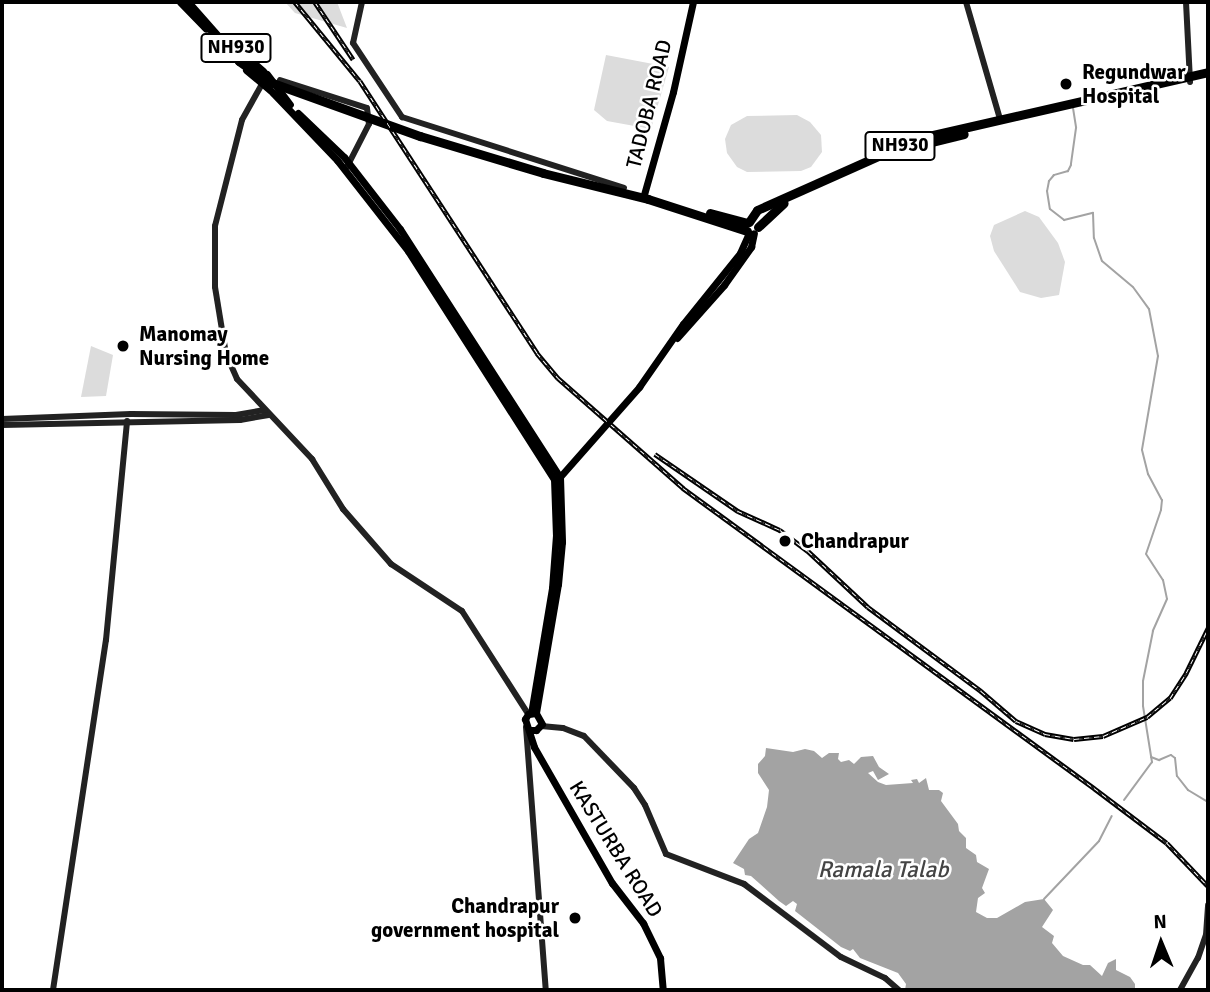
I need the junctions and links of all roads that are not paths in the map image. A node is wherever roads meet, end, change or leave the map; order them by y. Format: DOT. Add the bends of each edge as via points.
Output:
graph roads {
  1 [pos="180,2"];
  2 [pos="187,2"];
  3 [pos="192,2"];
  4 [pos="362,2"];
  5 [pos="691,2"];
  6 [pos="967,2"];
  7 [pos="1186,2"];
  8 [pos="1208,72"];
  9 [pos="267,74"];
  10 [pos="1208,77"];
  11 [pos="1189,79"];
  12 [pos="284,82"];
  13 [pos="262,84"];
  14 [pos="1067,107"];
  15 [pos="1000,119"];
  16 [pos="347,166"];
  17 [pos="547,171"];
  18 [pos="624,188"];
  19 [pos="644,196"];
  20 [pos="751,228"];
  21 [pos="267,412"];
  22 [pos="2,419"];
  23 [pos="127,421"];
  24 [pos="2,425"];
  25 [pos="556,476"];
  26 [pos="532,713"];
  27 [pos="541,726"];
  28 [pos="528,728"];
  29 [pos="1208,905"];
  30 [pos="53,990"];
  31 [pos="546,990"];
  32 [pos="663,990"];
  33 [pos="899,990"];
  34 [pos="1180,990"];
  1 -- 13 [label="main road"];
  2 -- 17 [label="highway, NH930" via="239,61 267,81 420,136"];
  3 -- 9 [label="highway, NH930" via="247,60"];
  4 -- 18 [label="main road" via="353,43 402,117"];
  5 -- 19 [label="main road, TADOBA ROAD" via="673,92"];
  6 -- 15 [label="main road"];
  7 -- 11 [label="main road"];
  8 -- 11 [label="highway, NH930"];
  9 -- 12 [label="highway, NH930"];
  9 -- 16 [label="main road"];
  10 -- 11 [label="highway, NH930"];
  11 -- 14 [label="highway, NH930"];
  12 -- 16 [label="main road" via="367,108 369,124"];
  12 -- 17 [label="highway, NH930"];
  13 -- 16 [label="main road"];
  13 -- 21 [label="main road" via="242,120 214,243 215,288 226,354 237,379"];
  14 -- 15 [label="highway, NH930"];
  14 -- 20 [label="highway, NH930" via="904,150 782,204"];
  15 -- 20 [label="highway, NH930" via="896,148 757,210"];
  16 -- 25 [label="main road" via="438,290"];
  17 -- 18 [label="highway, NH930"];
  17 -- 19 [label="highway, NH930"];
  18 -- 19 [label="highway, NH930"];
  19 -- 20 [label="highway, NH930"];
  20 -- 25 [label="main road" via="751,247 724,285 671,342 572,465"];
  21 -- 22 [label="main road"];
  21 -- 23 [label="main road" via="240,420"];
  21 -- 26 [label="main road" via="312,459 343,509 391,564 461,611"];
  23 -- 24 [label="main road"];
  23 -- 30 [label="main road" via="106,640"];
  25 -- 26 [label="main road" via="562,542 558,584"];
  26 -- 27 [label="main road" via="542,719"];
  26 -- 28 [label="main road"];
  27 -- 28 [label="main road"];
  27 -- 33 [label="main road" via="584,736 640,796 666,854 744,884 841,957 885,978"];
  28 -- 31 [label="main road"];
  28 -- 32 [label="main road, KASTURBA ROAD" via="534,747 612,883 643,923 660,958"];
  29 -- 34 [label="main road" via="1202,946"];
}
